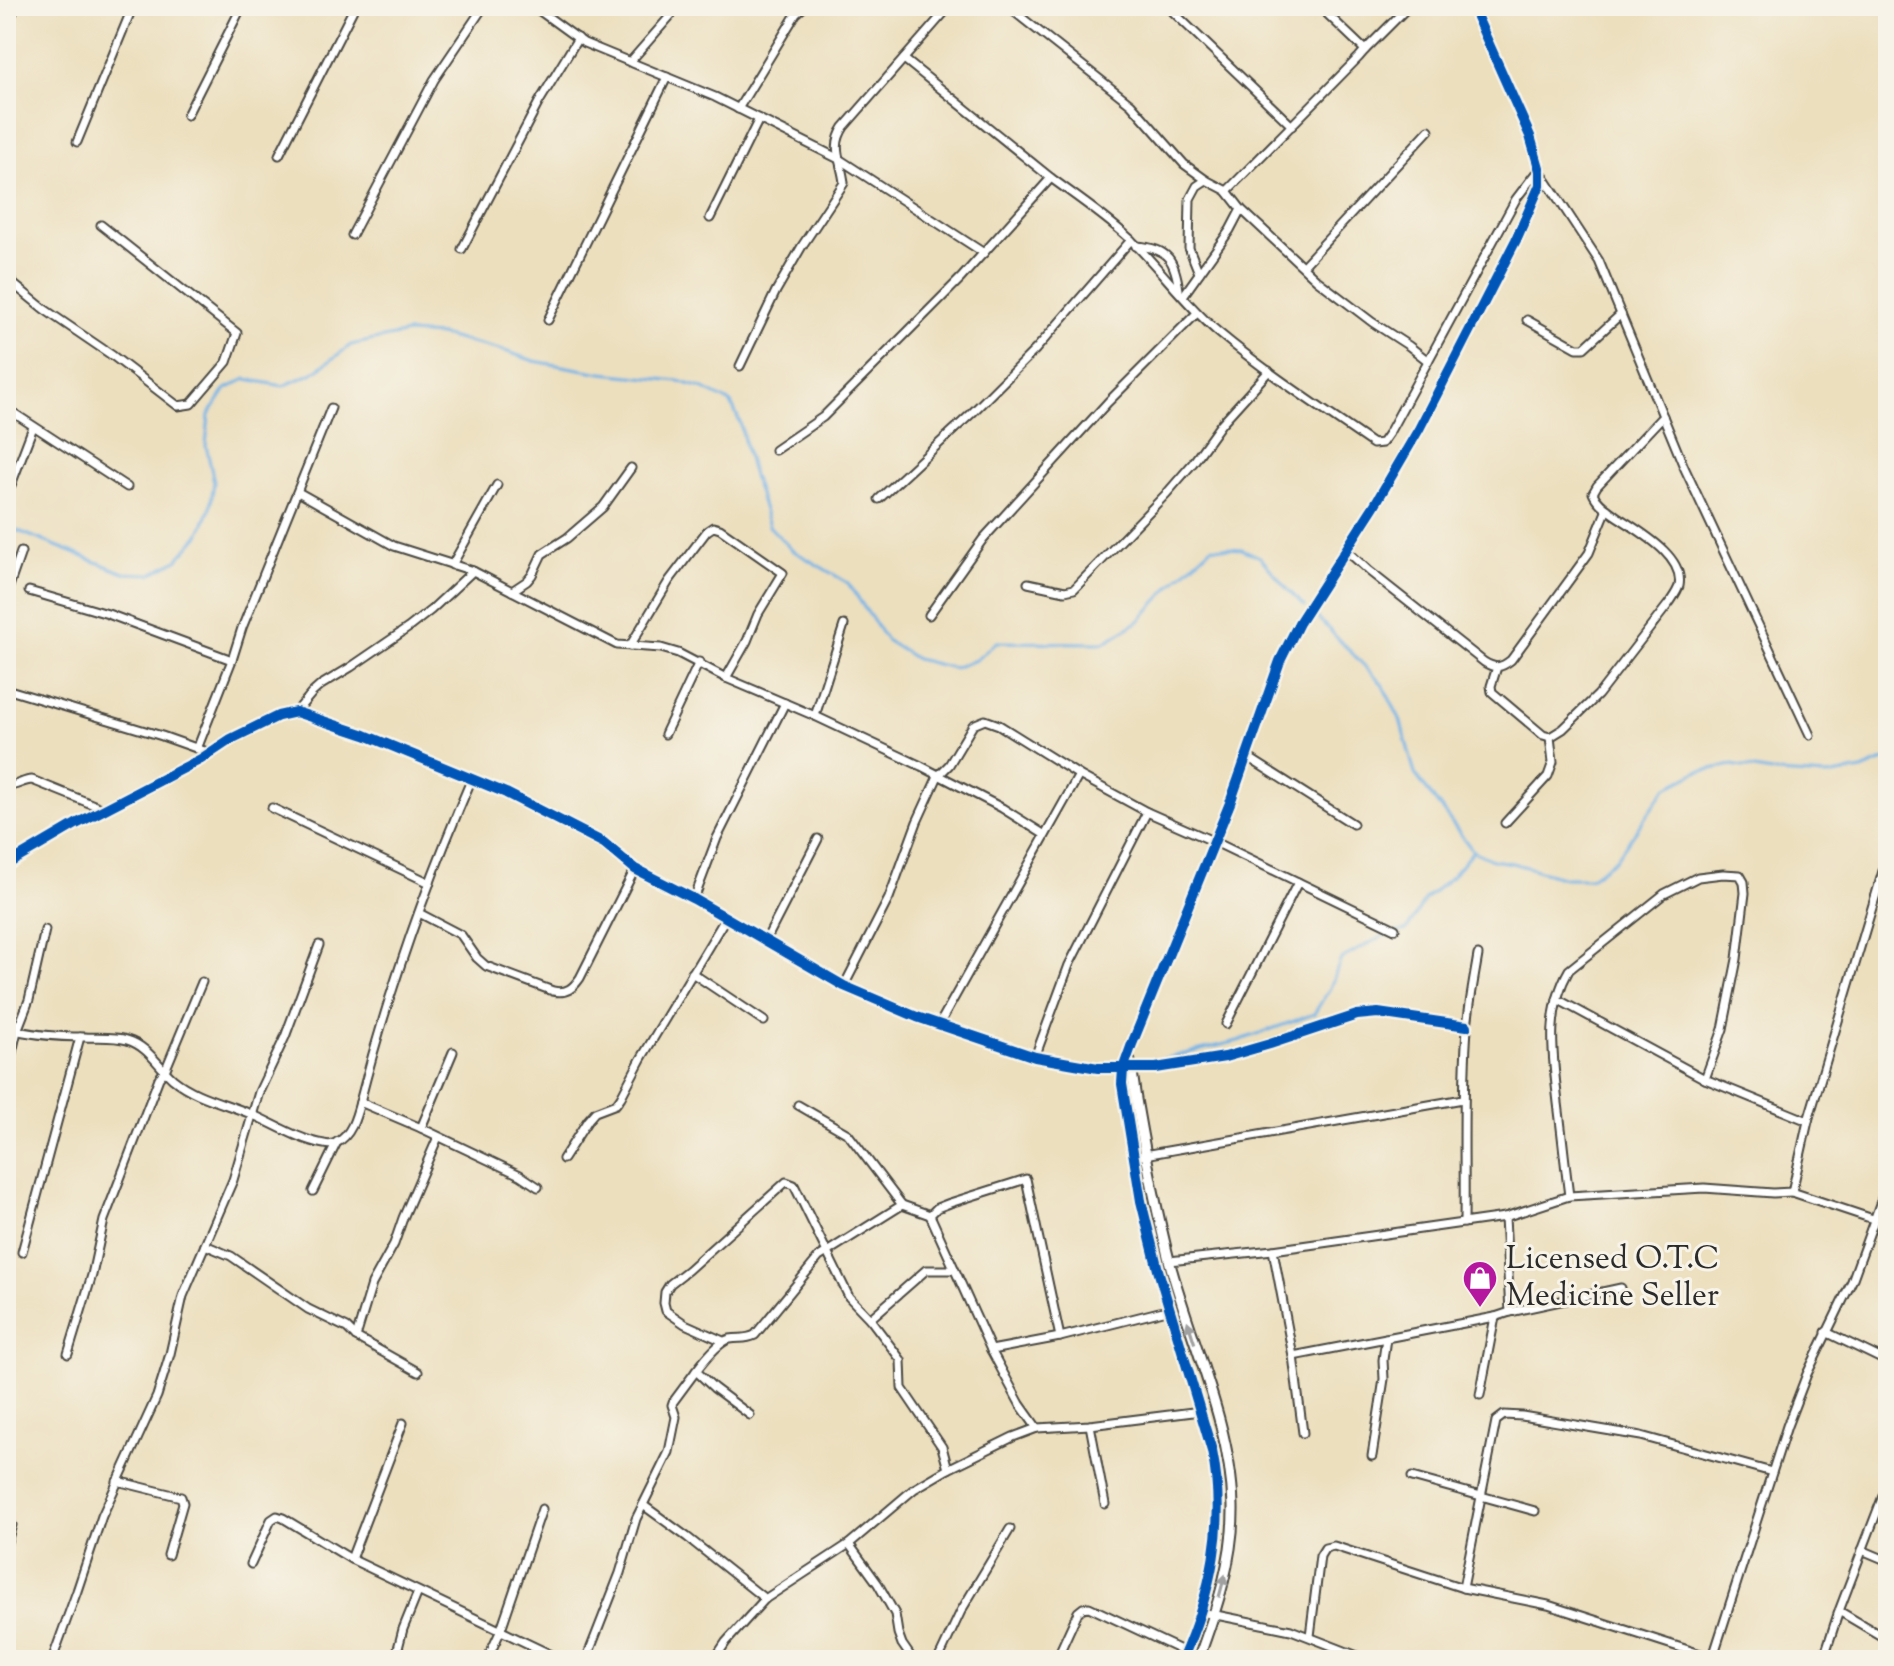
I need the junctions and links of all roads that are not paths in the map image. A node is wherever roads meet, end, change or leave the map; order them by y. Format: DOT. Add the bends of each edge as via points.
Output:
graph roads {
  1 [pos="16,6"];
  2 [pos="133,6"];
  3 [pos="242,6"];
  4 [pos="355,6"];
  5 [pos="484,6"];
  6 [pos="533,6"];
  7 [pos="679,6"];
  8 [pos="805,6"];
  9 [pos="950,6"];
  10 [pos="1007,6"];
  11 [pos="1167,6"];
  12 [pos="1319,6"];
  13 [pos="1409,6"];
  14 [pos="1472,6"];
  15 [pos="6,26"];
  16 [pos="578,38"];
  17 [pos="1365,50"];
  18 [pos="904,59"];
  19 [pos="630,62"];
  20 [pos="667,77"];
  21 [pos="738,109"];
  22 [pos="187,115"];
  23 [pos="759,119"];
  24 [pos="1292,126"];
  25 [pos="1429,130"];
  26 [pos="77,142"];
  27 [pos="279,155"];
  28 [pos="839,159"];
  29 [pos="1540,171"];
  30 [pos="1051,178"];
  31 [pos="1206,180"];
  32 [pos="1227,191"];
  33 [pos="1241,209"];
  34 [pos="710,218"];
  35 [pos="101,225"];
  36 [pos="352,235"];
  37 [pos="1134,243"];
  38 [pos="462,249"];
  39 [pos="984,253"];
  40 [pos="1303,266"];
  41 [pos="1199,273"];
  42 [pos="6,278"];
  43 [pos="1182,294"];
  44 [pos="1197,313"];
  45 [pos="1621,314"];
  46 [pos="548,320"];
  47 [pos="1527,320"];
  48 [pos="1428,361"];
  49 [pos="740,366"];
  50 [pos="1269,371"];
  51 [pos="6,408"];
  52 [pos="331,408"];
  53 [pos="1663,416"];
  54 [pos="33,427"];
  55 [pos="775,450"];
  56 [pos="631,468"];
  57 [pos="11,485"];
  58 [pos="497,485"];
  59 [pos="127,487"];
  60 [pos="298,492"];
  61 [pos="879,499"];
  62 [pos="1607,509"];
  63 [pos="1347,551"];
  64 [pos="21,552"];
  65 [pos="452,565"];
  66 [pos="473,571"];
  67 [pos="1028,583"];
  68 [pos="29,591"];
  69 [pos="512,591"];
  70 [pos="6,595"];
  71 [pos="929,615"];
  72 [pos="844,625"];
  73 [pos="630,646"];
  74 [pos="232,660"];
  75 [pos="699,662"];
  76 [pos="1497,667"];
  77 [pos="726,678"];
  78 [pos="6,689"];
  79 [pos="785,703"];
  80 [pos="296,712"];
  81 [pos="815,716"];
  82 [pos="665,734"];
  83 [pos="1810,735"];
  84 [pos="1550,737"];
  85 [pos="197,749"];
  86 [pos="210,753"];
  87 [pos="1246,756"];
  88 [pos="1079,775"];
  89 [pos="938,776"];
  90 [pos="472,778"];
  91 [pos="6,786"];
  92 [pos="272,808"];
  93 [pos="104,809"];
  94 [pos="1147,812"];
  95 [pos="1505,823"];
  96 [pos="1353,824"];
  97 [pos="1045,835"];
  98 [pos="818,839"];
  99 [pos="1215,842"];
  100 [pos="1886,861"];
  101 [pos="6,865"];
  102 [pos="635,869"];
  103 [pos="1298,882"];
  104 [pos="430,883"];
  105 [pos="694,899"];
  106 [pos="419,913"];
  107 [pos="725,919"];
  108 [pos="1395,929"];
  109 [pos="45,930"];
  110 [pos="765,942"];
  111 [pos="319,945"];
  112 [pos="1478,955"];
  113 [pos="692,973"];
  114 [pos="202,982"];
  115 [pos="844,986"];
  116 [pos="1557,999"];
  117 [pos="764,1021"];
  118 [pos="940,1023"];
  119 [pos="1226,1024"];
  120 [pos="1467,1026"];
  121 [pos="6,1028"];
  122 [pos="17,1031"];
  123 [pos="80,1037"];
  124 [pos="453,1052"];
  125 [pos="1035,1057"];
  126 [pos="1128,1069"];
  127 [pos="165,1071"];
  128 [pos="6,1078"];
  129 [pos="1705,1079"];
  130 [pos="1463,1099"];
  131 [pos="360,1102"];
  132 [pos="798,1105"];
  133 [pos="252,1114"];
  134 [pos="1808,1121"];
  135 [pos="421,1128"];
  136 [pos="438,1137"];
  137 [pos="337,1142"];
  138 [pos="1147,1154"];
  139 [pos="1133,1157"];
  140 [pos="563,1159"];
  141 [pos="1888,1182"];
  142 [pos="538,1187"];
  143 [pos="313,1191"];
  144 [pos="1792,1192"];
  145 [pos="1569,1196"];
  146 [pos="902,1205"];
  147 [pos="930,1215"];
  148 [pos="1505,1217"];
  149 [pos="1873,1219"];
  150 [pos="1464,1223"];
  151 [pos="205,1245"];
  152 [pos="1273,1250"];
  153 [pos="22,1252"];
  154 [pos="826,1253"];
  155 [pos="1169,1261"];
  156 [pos="954,1270"];
  157 [pos="1621,1288"];
  158 [pos="1171,1309"];
  159 [pos="1510,1312"];
  160 [pos="1495,1317"];
  161 [pos="870,1319"];
  162 [pos="1826,1332"];
  163 [pos="356,1337"];
  164 [pos="1060,1337"];
  165 [pos="1386,1338"];
  166 [pos="723,1341"];
  167 [pos="991,1350"];
  168 [pos="68,1354"];
  169 [pos="1293,1356"];
  170 [pos="1888,1362"];
  171 [pos="696,1371"];
  172 [pos="418,1372"];
  173 [pos="1480,1395"];
  174 [pos="1201,1411"];
  175 [pos="750,1415"];
  176 [pos="403,1423"];
  177 [pos="1090,1425"];
  178 [pos="1037,1428"];
  179 [pos="1303,1433"];
  180 [pos="1372,1456"];
  181 [pos="948,1469"];
  182 [pos="1772,1472"];
  183 [pos="1412,1477"];
  184 [pos="117,1481"];
  185 [pos="1888,1483"];
  186 [pos="1481,1496"];
  187 [pos="1105,1504"];
  188 [pos="643,1505"];
  189 [pos="542,1509"];
  190 [pos="1535,1511"];
  191 [pos="12,1525"];
  192 [pos="1010,1529"];
  193 [pos="849,1544"];
  194 [pos="6,1545"];
  195 [pos="1862,1550"];
  196 [pos="168,1555"];
  197 [pos="351,1559"];
  198 [pos="1888,1561"];
  199 [pos="251,1564"];
  200 [pos="1463,1588"];
  201 [pos="418,1592"];
  202 [pos="765,1599"];
  203 [pos="1839,1611"];
  204 [pos="1201,1612"];
  205 [pos="1213,1615"];
  206 [pos="500,1632"];
  207 [pos="1310,1636"];
  208 [pos="1888,1640"];
  209 [pos="1184,1656"];
  210 [pos="1712,1659"];
  211 [pos="52,1660"];
  212 [pos="395,1660"];
  213 [pos="487,1660"];
  214 [pos="562,1660"];
  215 [pos="586,1660"];
  216 [pos="714,1660"];
  217 [pos="913,1660"];
  218 [pos="938,1660"];
  219 [pos="1056,1660"];
  220 [pos="1198,1660"];
  221 [pos="1368,1660"];
  222 [pos="1823,1660"];
  1 -- 15 [label="street"];
  2 -- 26 [label="street"];
  3 -- 22 [label="street"];
  4 -- 27 [label="street"];
  5 -- 36 [label="street" via="434,80"];
  6 -- 16 [label="street"];
  7 -- 19 [label="street"];
  8 -- 21 [label="street"];
  9 -- 18 [label="street"];
  10 -- 31 [label="street" via="1131,104 1184,164"];
  11 -- 24 [label="street"];
  12 -- 17 [label="street"];
  13 -- 17 [label="street"];
  14 -- 29 [label="street" via="1530,136"];
  16 -- 19 [label="street"];
  16 -- 38 [label="street"];
  17 -- 24 [label="street"];
  18 -- 28 [label="street" via="837,137"];
  18 -- 30 [label="street"];
  19 -- 20 [label="street"];
  20 -- 21 [label="street"];
  20 -- 46 [label="street"];
  21 -- 23 [label="street"];
  23 -- 28 [label="street"];
  23 -- 34 [label="street"];
  24 -- 32 [label="street"];
  25 -- 40 [label="street"];
  28 -- 39 [label="street"];
  28 -- 49 [label="street" via="844,183 776,291"];
  29 -- 45 [label="street" via="1599,261"];
  29 -- 48 [label="street" via="1516,199"];
  29 -- 63 [label="street" via="1529,212 1451,368"];
  30 -- 37 [label="street"];
  30 -- 39 [label="street"];
  31 -- 32 [label="street"];
  31 -- 41 [label="street" via="1190,199 1189,248"];
  32 -- 33 [label="street"];
  33 -- 40 [label="street"];
  33 -- 41 [label="street"];
  35 -- 42 [label="street" via="237,333 227,362 191,404 178,406"];
  37 -- 43 [label="street"];
  37 -- 43 [label="street" via="1152,247 1172,261"];
  37 -- 61 [label="street" via="1036,349"];
  39 -- 55 [label="street" via="823,417"];
  40 -- 48 [label="street"];
  41 -- 43 [label="street"];
  43 -- 44 [label="street"];
  44 -- 50 [label="street"];
  44 -- 71 [label="street" via="983,539"];
  45 -- 47 [label="street" via="1584,348"];
  45 -- 53 [label="street"];
  48 -- 50 [label="street" via="1389,433 1382,443 1373,444"];
  50 -- 67 [label="street" via="1167,493 1074,589"];
  51 -- 54 [label="street"];
  52 -- 60 [label="street"];
  53 -- 62 [label="street" via="1597,486 1595,498"];
  53 -- 83 [label="street"];
  54 -- 57 [label="street"];
  54 -- 59 [label="street"];
  56 -- 69 [label="street" via="603,507 542,554 532,575"];
  58 -- 65 [label="street"];
  60 -- 65 [label="street" via="394,546"];
  60 -- 74 [label="street"];
  62 -- 76 [label="street" via="1589,553 1511,660"];
  62 -- 84 [label="street" via="1662,548 1676,566 1678,587 1598,695"];
  63 -- 76 [label="street"];
  63 -- 87 [label="street" via="1280,661"];
  64 -- 70 [label="street"];
  65 -- 66 [label="street"];
  66 -- 69 [label="street"];
  66 -- 80 [label="street" via="408,628 321,685"];
  68 -- 74 [label="street"];
  69 -- 73 [label="street" via="617,645"];
  72 -- 81 [label="street"];
  73 -- 75 [label="street" via="661,648"];
  73 -- 77 [label="street" via="707,531 720,529 783,573"];
  74 -- 85 [label="street"];
  75 -- 77 [label="street"];
  75 -- 82 [label="street"];
  76 -- 84 [label="street" via="1492,692"];
  77 -- 79 [label="street"];
  78 -- 85 [label="street"];
  79 -- 81 [label="street"];
  79 -- 105 [label="street" via="717,838"];
  80 -- 86 [label="street" via="278,716"];
  80 -- 90 [label="street"];
  81 -- 89 [label="street"];
  84 -- 95 [label="street" via="1553,762 1548,776"];
  85 -- 86 [label="street"];
  86 -- 93 [label="street"];
  87 -- 96 [label="street"];
  87 -- 99 [label="street"];
  88 -- 89 [label="street" via="985,720 973,725"];
  88 -- 94 [label="street"];
  88 -- 97 [label="street"];
  89 -- 97 [label="street"];
  89 -- 115 [label="street" via="889,898"];
  90 -- 102 [label="street" via="604,843"];
  90 -- 104 [label="street"];
  91 -- 93 [label="street" via="32,780"];
  92 -- 104 [label="street"];
  93 -- 101 [label="street"];
  94 -- 99 [label="street"];
  94 -- 125 [label="street" via="1069,965"];
  97 -- 118 [label="street"];
  98 -- 110 [label="street"];
  99 -- 103 [label="street"];
  99 -- 126 [label="street"];
  100 -- 134 [label="street"];
  102 -- 105 [label="street"];
  102 -- 106 [label="street" via="580,978 564,992 486,966 461,935"];
  103 -- 108 [label="street"];
  103 -- 119 [label="street"];
  104 -- 106 [label="street"];
  105 -- 107 [label="street"];
  106 -- 131 [label="street"];
  107 -- 110 [label="street"];
  107 -- 113 [label="street"];
  109 -- 122 [label="street"];
  110 -- 115 [label="street"];
  111 -- 133 [label="street"];
  112 -- 120 [label="street"];
  113 -- 117 [label="street"];
  113 -- 140 [label="street" via="621,1097 595,1112"];
  114 -- 127 [label="street"];
  115 -- 118 [label="street"];
  116 -- 129 [label="street"];
  116 -- 129 [label="street" via="1569,970 1664,894 1698,877 1740,875 1745,893 1737,959 1723,1029"];
  116 -- 145 [label="street" via="1553,1059"];
  118 -- 125 [label="street"];
  120 -- 126 [label="street" via="1378,1013 1357,1015 1225,1057"];
  120 -- 130 [label="street"];
  121 -- 122 [label="street"];
  122 -- 123 [label="street"];
  122 -- 128 [label="street"];
  123 -- 127 [label="street" via="130,1041"];
  123 -- 153 [label="street"];
  124 -- 135 [label="street"];
  125 -- 126 [label="street"];
  126 -- 138 [label="street"];
  126 -- 139 [label="street" via="1122,1084"];
  127 -- 133 [label="street" via="192,1092"];
  127 -- 168 [label="street" via="104,1220"];
  129 -- 134 [label="street"];
  130 -- 138 [label="street"];
  130 -- 150 [label="street"];
  131 -- 135 [label="street"];
  131 -- 137 [label="street" via="353,1124"];
  132 -- 146 [label="street" via="848,1134"];
  133 -- 137 [label="street" via="307,1139"];
  133 -- 151 [label="street" via="233,1180"];
  134 -- 144 [label="street"];
  135 -- 136 [label="street"];
  136 -- 142 [label="street"];
  136 -- 163 [label="street" via="372,1284"];
  137 -- 143 [label="street"];
  138 -- 139 [label="street"];
  138 -- 155 [label="street"];
  139 -- 158 [label="street"];
  141 -- 149 [label="street"];
  144 -- 145 [label="street" via="1704,1188"];
  144 -- 149 [label="street"];
  145 -- 148 [label="street"];
  146 -- 147 [label="street"];
  146 -- 154 [label="street"];
  147 -- 156 [label="street"];
  147 -- 164 [label="street" via="950,1203 1026,1179"];
  148 -- 150 [label="street"];
  148 -- 159 [label="street"];
  149 -- 162 [label="street" via="1852,1281"];
  150 -- 152 [label="street"];
  151 -- 163 [label="street" via="231,1256"];
  151 -- 184 [label="street" via="183,1296 157,1396"];
  152 -- 155 [label="street"];
  152 -- 169 [label="street"];
  154 -- 161 [label="street" via="849,1297"];
  154 -- 166 [label="street" via="755,1335"];
  154 -- 166 [label="street" via="794,1185 786,1182 665,1292 666,1311"];
  205 -- 155 [label="street, one-way" via="1231,1542 1231,1479 1215,1407"];
  156 -- 161 [label="street" via="926,1270"];
  156 -- 167 [label="street"];
  157 -- 159 [label="street"];
  158 -- 164 [label="street"];
  158 -- 174 [label="street"];
  159 -- 160 [label="street"];
  160 -- 165 [label="street"];
  160 -- 173 [label="street"];
  161 -- 181 [label="street" via="901,1360 902,1388 942,1447"];
  162 -- 170 [label="street"];
  162 -- 182 [label="street"];
  163 -- 172 [label="street"];
  164 -- 167 [label="street"];
  165 -- 169 [label="street"];
  165 -- 180 [label="street"];
  166 -- 171 [label="street"];
  167 -- 178 [label="street"];
  169 -- 179 [label="street"];
  171 -- 175 [label="street"];
  171 -- 188 [label="street" via="673,1402 676,1417 669,1452"];
  174 -- 177 [label="street"];
  174 -- 204 [label="street" via="1218,1479 1219,1510"];
  176 -- 197 [label="street"];
  177 -- 178 [label="street"];
  177 -- 187 [label="street"];
  178 -- 181 [label="street"];
  181 -- 193 [label="street" via="914,1489"];
  182 -- 186 [label="street" via="1641,1436 1504,1415 1496,1421"];
  182 -- 210 [label="street"];
  183 -- 186 [label="street"];
  184 -- 196 [label="street" via="181,1497"];
  184 -- 211 [label="street"];
  185 -- 195 [label="street"];
  186 -- 190 [label="street"];
  186 -- 200 [label="street"];
  188 -- 202 [label="street"];
  188 -- 215 [label="street"];
  189 -- 206 [label="street"];
  191 -- 194 [label="street"];
  192 -- 218 [label="street"];
  193 -- 202 [label="street"];
  193 -- 217 [label="street" via="895,1614 902,1644"];
  195 -- 198 [label="street"];
  195 -- 203 [label="street"];
  197 -- 199 [label="street" via="277,1516"];
  197 -- 201 [label="street"];
  200 -- 207 [label="street" via="1334,1546 1325,1548"];
  200 -- 210 [label="street" via="1548,1605"];
  201 -- 206 [label="street"];
  201 -- 212 [label="street"];
  202 -- 216 [label="street"];
  203 -- 208 [label="street"];
  203 -- 222 [label="street"];
  204 -- 205 [label="street"];
  204 -- 209 [label="street"];
  205 -- 207 [label="street"];
  205 -- 220 [label="street"];
  206 -- 213 [label="street"];
  206 -- 214 [label="street"];
  207 -- 221 [label="street"];
  209 -- 219 [label="street" via="1089,1607 1078,1612"];
}
